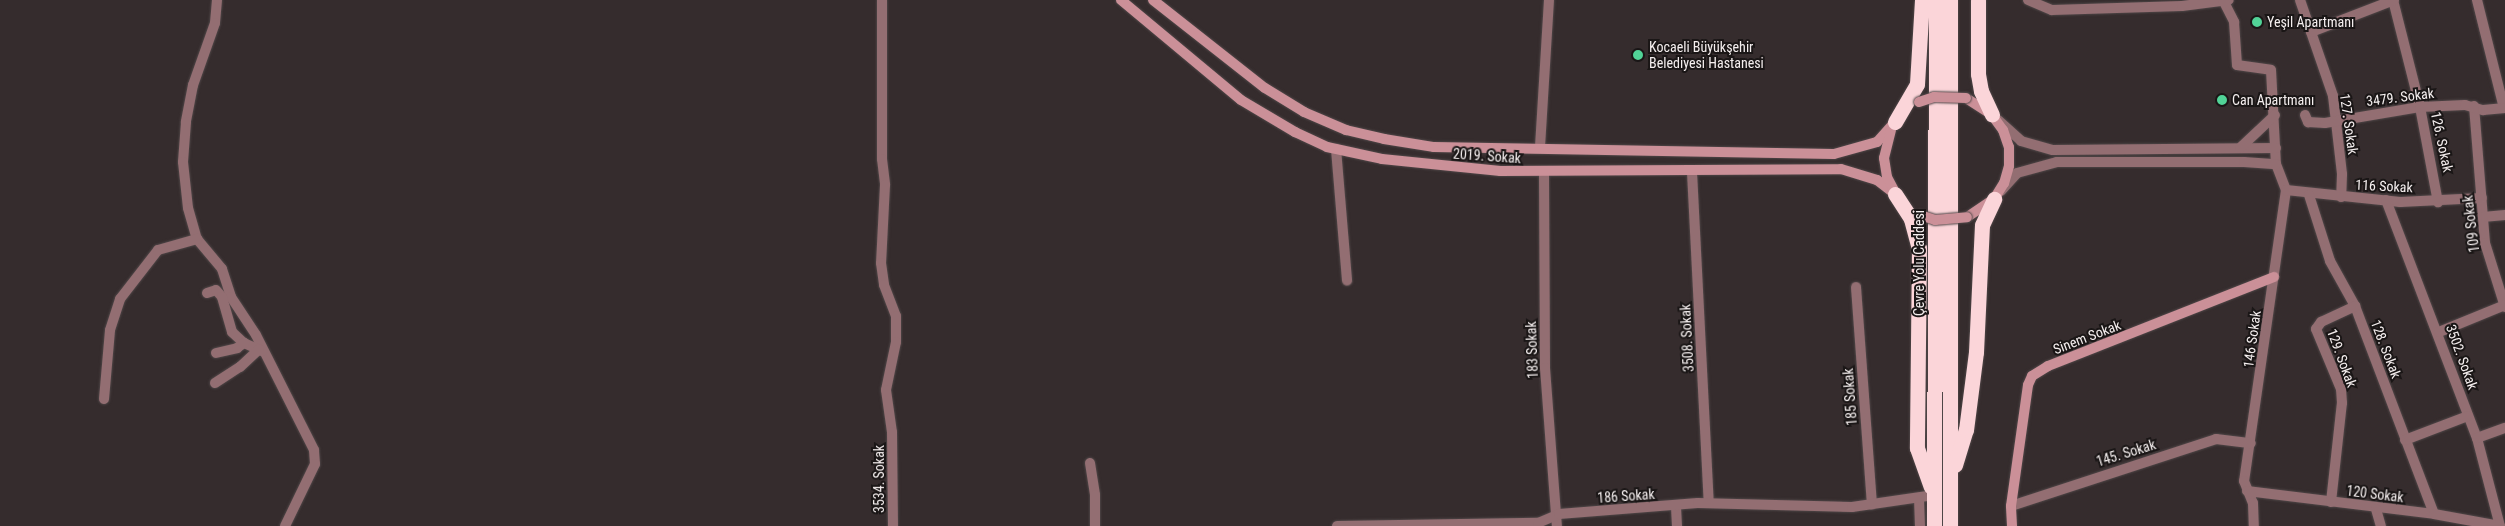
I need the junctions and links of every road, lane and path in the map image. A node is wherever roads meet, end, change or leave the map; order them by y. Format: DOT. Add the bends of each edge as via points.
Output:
graph roads {
  1 [pos="217,0"];
  2 [pos="882,0"];
  3 [pos="1121,0"];
  4 [pos="1153,0"];
  5 [pos="1549,0"];
  6 [pos="1922,0"];
  7 [pos="1936,0"];
  8 [pos="1950,0"];
  9 [pos="1954,0"];
  10 [pos="1978,0"];
  11 [pos="2028,0"];
  12 [pos="2225,0"];
  13 [pos="2300,0"];
  14 [pos="2394,0"];
  15 [pos="2477,0"];
  16 [pos="2311,32"];
  17 [pos="1950,83"];
  18 [pos="2474,106"];
  19 [pos="2420,107"];
  20 [pos="2504,108"];
  21 [pos="1992,115"];
  22 [pos="2275,115"];
  23 [pos="2305,115"];
  24 [pos="1895,122"];
  25 [pos="2336,122"];
  26 [pos="1540,147"];
  27 [pos="2240,148"];
  28 [pos="2276,148"];
  29 [pos="1336,149"];
  30 [pos="2276,164"];
  31 [pos="1692,172"];
  32 [pos="1544,173"];
  33 [pos="2286,190"];
  34 [pos="1895,194"];
  35 [pos="2309,195"];
  36 [pos="2341,197"];
  37 [pos="2482,198"];
  38 [pos="1994,199"];
  39 [pos="2386,200"];
  40 [pos="2438,202"];
  41 [pos="2505,215"];
  42 [pos="2483,217"];
  43 [pos="197,239"];
  44 [pos="2274,277"];
  45 [pos="1347,281"];
  46 [pos="1856,287"];
  47 [pos="207,293"];
  48 [pos="2355,306"];
  49 [pos="2505,306"];
  50 [pos="2438,332"];
  51 [pos="244,343"];
  52 [pos="261,350"];
  53 [pos="216,353"];
  54 [pos="215,383"];
  55 [pos="104,399"];
  56 [pos="2468,416"];
  57 [pos="2505,428"];
  58 [pos="2477,438"];
  59 [pos="2405,440"];
  60 [pos="2251,443"];
  61 [pos="1090,462"];
  62 [pos="1950,481"];
  63 [pos="2247,492"];
  64 [pos="1934,496"];
  65 [pos="1919,498"];
  66 [pos="2331,502"];
  67 [pos="1709,503"];
  68 [pos="1872,504"];
  69 [pos="1676,506"];
  70 [pos="2010,506"];
  71 [pos="2376,509"];
  72 [pos="1559,514"];
  73 [pos="2434,514"];
  74 [pos="2469,524"];
  75 [pos="1428,525"];
  76 [pos="286,526"];
  77 [pos="893,526"];
  78 [pos="1094,526"];
  79 [pos="1337,526"];
  80 [pos="1558,526"];
  81 [pos="1677,526"];
  82 [pos="1920,526"];
  83 [pos="1934,526"];
  84 [pos="1950,526"];
  85 [pos="2012,526"];
  86 [pos="2254,526"];
  87 [pos="2380,526"];
  88 [pos="2500,526"];
  1 -- 43 [label="street" via="215,23 193,85 183,162 188,208"];
  2 -- 77 [label="street, 3534. Sokak" via="882,159 885,185 881,263 884,285 896,316 896,342 886,390 892,432"];
  3 -- 29 [label="street, 2019. Sokak" via="1241,100 1295,132"];
  4 -- 26 [label="street, 2019. Sokak" via="1265,88 1304,112 1346,130 1434,147"];
  5 -- 26 [label="street"];
  6 -- 24 [label="highway" via="1917,84"];
  7 -- 64 [label="highway, Çevre Yolu Caddesi"];
  8 -- 17 [label="highway"];
  9 -- 17 [label="highway"];
  10 -- 21 [label="highway" via="1978,74 1981,91"];
  11 -- 12 [label="street" via="2052,10"];
  12 -- 22 [label="street" via="2234,22 2237,65 2271,70"];
  13 -- 16 [label="street, 127. Sokak"];
  14 -- 16 [label="street"];
  14 -- 19 [label="street, 126. Sokak"];
  15 -- 20 [label="street"];
  16 -- 25 [label="street, 127. Sokak" via="2333,96"];
  17 -- 62 [label="highway"];
  18 -- 19 [label="street, 3479. Sokak"];
  18 -- 20 [label="street, 3479. Sokak" via="2484,110"];
  18 -- 37 [label="street, 109 Sokak"];
  19 -- 25 [label="street, 3479. Sokak"];
  19 -- 40 [label="street, 126. Sokak"];
  21 -- 24 [label="street, bridge" via="1966,98 1950,95 1919,102"];
  21 -- 27 [label="street" via="2021,141 2052,150"];
  21 -- 38 [label="street" via="2003,130 2009,147 2009,166"];
  22 -- 27 [label="street"];
  22 -- 28 [label="street"];
  23 -- 25 [label="street, 3479. Sokak" via="2308,122"];
  24 -- 26 [label="street, 2019. Sokak" via="1877,142 1834,154"];
  24 -- 34 [label="street" via="1887,139 1884,158 1887,177"];
  25 -- 36 [label="street, 127. Sokak" via="2342,174"];
  27 -- 28 [label="street"];
  28 -- 30 [label="street"];
  29 -- 32 [label="street, 2019. Sokak" via="1410,162"];
  29 -- 45 [label="street"];
  30 -- 33 [label="street"];
  30 -- 38 [label="street" via="2057,162 2017,173"];
  31 -- 32 [label="street, 2019. Sokak"];
  31 -- 34 [label="street, 2019. Sokak" via="1842,169 1877,180"];
  31 -- 67 [label="street, 3508. Sokak"];
  32 -- 72 [label="street, 183 Sokak" via="1545,368"];
  33 -- 35 [label="street, 116 Sokak"];
  33 -- 44 [label="street, 146 Sokak"];
  34 -- 38 [label="street, bridge" via="1920,215 1935,220 1968,217"];
  34 -- 64 [label="highway" via="1911,219 1919,248 1917,448"];
  35 -- 36 [label="street, 116 Sokak"];
  35 -- 48 [label="street, 128. Sokak" via="2330,261"];
  36 -- 39 [label="street, 116 Sokak"];
  37 -- 40 [label="street, 116 Sokak"];
  37 -- 42 [label="street, 109 Sokak"];
  38 -- 62 [label="highway" via="1982,225 1976,352 1966,430"];
  39 -- 40 [label="street, 116 Sokak"];
  39 -- 50 [label="street, 3502. Sokak"];
  41 -- 42 [label="street"];
  42 -- 49 [label="street, 109 Sokak" via="2488,257"];
  43 -- 52 [label="street" via="222,269 231,298"];
  43 -- 55 [label="street" via="158,250 120,299 110,330"];
  44 -- 60 [label="street, 146 Sokak"];
  44 -- 70 [label="street, Sinem Sokak" via="2048,366 2032,376"];
  46 -- 68 [label="street, 185 Sokak"];
  47 -- 51 [label="street" via="216,290 222,297 232,332"];
  48 -- 59 [label="street, 128. Sokak"];
  48 -- 66 [label="street, 129. Sokak" via="2321,322 2316,329 2341,389"];
  49 -- 50 [label="street"];
  50 -- 56 [label="street, 3502. Sokak"];
  51 -- 52 [label="street"];
  51 -- 53 [label="street"];
  52 -- 54 [label="street"];
  52 -- 76 [label="street" via="314,450 315,464"];
  56 -- 58 [label="street, 3502. Sokak"];
  56 -- 59 [label="street"];
  57 -- 58 [label="street"];
  58 -- 88 [label="street, 3502. Sokak"];
  59 -- 73 [label="street, 128. Sokak"];
  60 -- 63 [label="street, 146 Sokak" via="2244,481"];
  60 -- 70 [label="street, 145. Sokak" via="2216,439"];
  61 -- 78 [label="street" via="1095,495"];
  62 -- 84 [label="highway"];
  63 -- 66 [label="street, 120 Sokak"];
  63 -- 86 [label="street, 146 Sokak" via="2254,503"];
  64 -- 65 [label="street, 186 Sokak"];
  64 -- 83 [label="highway, Çevre Yolu Caddesi"];
  65 -- 68 [label="street, 186 Sokak"];
  65 -- 82 [label="street"];
  66 -- 71 [label="street, 120 Sokak"];
  67 -- 68 [label="street, 186 Sokak" via="1852,507"];
  67 -- 69 [label="street, 186 Sokak"];
  69 -- 72 [label="street, 186 Sokak"];
  69 -- 81 [label="street"];
  70 -- 85 [label="street"];
  71 -- 73 [label="street, 120 Sokak"];
  71 -- 87 [label="street"];
  72 -- 75 [label="street, 186 Sokak" via="1538,523"];
  72 -- 80 [label="street, 183 Sokak"];
  73 -- 74 [label="street, 120 Sokak"];
  74 -- 88 [label="street, 120 Sokak"];
  75 -- 79 [label="street, 186 Sokak"];
}
